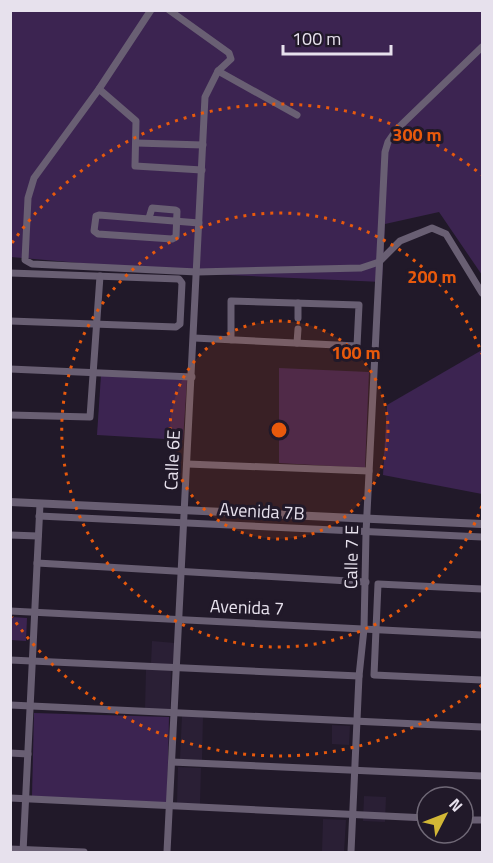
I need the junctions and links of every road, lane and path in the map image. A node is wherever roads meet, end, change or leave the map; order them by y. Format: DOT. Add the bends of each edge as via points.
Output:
graph roads {
  1 [pos="151,10"];
  2 [pos="169,10"];
  3 [pos="483,47"];
  4 [pos="218,71"];
  5 [pos="99,89"];
  6 [pos="297,115"];
  7 [pos="136,143"];
  8 [pos="203,145"];
  9 [pos="202,170"];
  10 [pos="176,220"];
  11 [pos="199,223"];
  12 [pos="379,262"];
  13 [pos="197,272"];
  14 [pos="10,273"];
  15 [pos="99,276"];
  16 [pos="483,293"];
  17 [pos="298,303"];
  18 [pos="298,318"];
  19 [pos="10,321"];
  20 [pos="96,325"];
  21 [pos="298,329"];
  22 [pos="194,338"];
  23 [pos="231,340"];
  24 [pos="297,343"];
  25 [pos="10,369"];
  26 [pos="93,373"];
  27 [pos="192,377"];
  28 [pos="10,415"];
  29 [pos="187,464"];
  30 [pos="369,471"];
  31 [pos="10,502"];
  32 [pos="40,504"];
  33 [pos="100,507"];
  34 [pos="185,510"];
  35 [pos="39,516"];
  36 [pos="101,519"];
  37 [pos="366,519"];
  38 [pos="439,522"];
  39 [pos="184,523"];
  40 [pos="483,524"];
  41 [pos="366,533"];
  42 [pos="10,535"];
  43 [pos="439,535"];
  44 [pos="38,536"];
  45 [pos="483,537"];
  46 [pos="37,563"];
  47 [pos="182,573"];
  48 [pos="366,582"];
  49 [pos="483,589"];
  50 [pos="10,611"];
  51 [pos="35,613"];
  52 [pos="179,620"];
  53 [pos="364,629"];
  54 [pos="377,629"];
  55 [pos="483,635"];
  56 [pos="10,660"];
  57 [pos="32,662"];
  58 [pos="177,668"];
  59 [pos="359,676"];
  60 [pos="483,680"];
  61 [pos="10,705"];
  62 [pos="30,706"];
  63 [pos="174,712"];
  64 [pos="357,721"];
  65 [pos="483,727"];
  66 [pos="10,753"];
  67 [pos="28,754"];
  68 [pos="172,762"];
  69 [pos="354,770"];
  70 [pos="483,776"];
  71 [pos="10,798"];
  72 [pos="26,798"];
  73 [pos="170,805"];
  74 [pos="352,814"];
  75 [pos="415,817"];
  76 [pos="10,849"];
  77 [pos="23,851"];
  78 [pos="84,852"];
  79 [pos="167,852"];
  80 [pos="351,852"];
  1 -- 5 [label="street"];
  2 -- 4 [label="street, Calle 6E" via="229,52 231,59"];
  3 -- 12 [label="street, Calle 7 E" via="391,136 384,156"];
  4 -- 6 [label="street"];
  4 -- 8 [label="street, Calle 6E" via="205,97"];
  5 -- 7 [label="street" via="133,116"];
  5 -- 13 [label="street" via="34,178 28,198 25,260 32,264"];
  7 -- 8 [label="street"];
  7 -- 9 [label="street" via="135,166"];
  8 -- 9 [label="street, Calle 6E"];
  9 -- 11 [label="street, Calle 6E"];
  10 -- 10 [label="street" via="175,210 152,208 148,218 97,215 94,231 172,239 176,237"];
  10 -- 11 [label="street"];
  11 -- 13 [label="street, Calle 6E"];
  12 -- 13 [label="street" via="361,268"];
  12 -- 16 [label="street" via="405,238 432,228 446,234"];
  12 -- 30 [label="street, Calle 7 E"];
  13 -- 22 [label="street, Calle 6E"];
  14 -- 15 [label="street"];
  15 -- 20 [label="street"];
  15 -- 20 [label="street" via="181,280 180,324"];
  17 -- 18 [label="street"];
  17 -- 23 [label="street" via="231,301"];
  17 -- 24 [label="street" via="359,305 357,346"];
  19 -- 20 [label="street"];
  20 -- 26 [label="street"];
  21 -- 24 [label="street"];
  22 -- 23 [label="street"];
  22 -- 27 [label="street, Calle 6E"];
  23 -- 24 [label="street"];
  25 -- 26 [label="street"];
  26 -- 27 [label="street"];
  26 -- 28 [label="street" via="91,415 87,419"];
  27 -- 29 [label="street, Calle 6E"];
  29 -- 30 [label="street"];
  29 -- 34 [label="street, Calle 6E"];
  30 -- 37 [label="street, Calle 7 E"];
  31 -- 32 [label="street, Avenida 7B"];
  32 -- 33 [label="street, Avenida 7B"];
  32 -- 35 [label="street"];
  33 -- 34 [label="street, Avenida 7B"];
  33 -- 36 [label="street"];
  34 -- 37 [label="street, Avenida 7B"];
  34 -- 39 [label="street, Calle 6E"];
  35 -- 36 [label="street, Avenida 7B"];
  35 -- 44 [label="street"];
  36 -- 39 [label="street, Avenida 7B"];
  37 -- 38 [label="street, Avenida 7B"];
  37 -- 41 [label="street, Calle 7 E"];
  38 -- 40 [label="street, Avenida 7B"];
  38 -- 43 [label="street"];
  39 -- 41 [label="street, Avenida 7B"];
  39 -- 47 [label="street, Calle 6E"];
  41 -- 43 [label="street, Avenida 7B"];
  41 -- 48 [label="street, Calle 7 E"];
  42 -- 44 [label="street"];
  43 -- 45 [label="street, Avenida 7B"];
  44 -- 46 [label="street"];
  46 -- 47 [label="street"];
  46 -- 51 [label="street"];
  47 -- 48 [label="street"];
  47 -- 52 [label="street, Calle 6E"];
  48 -- 53 [label="street, Calle 7 E"];
  49 -- 54 [label="street" via="378,585"];
  50 -- 51 [label="street, Avenida 7"];
  51 -- 52 [label="street, Avenida 7"];
  51 -- 57 [label="street"];
  52 -- 53 [label="street, Avenida 7"];
  52 -- 58 [label="street, Calle 6E"];
  53 -- 54 [label="street, Avenida 7"];
  53 -- 59 [label="street, Calle 7 E"];
  54 -- 55 [label="street, Avenida 7"];
  54 -- 60 [label="street" via="374,675"];
  56 -- 57 [label="street"];
  57 -- 58 [label="street"];
  57 -- 62 [label="street"];
  58 -- 59 [label="street"];
  58 -- 63 [label="street, Calle 6E"];
  59 -- 64 [label="street, Calle 7 E"];
  61 -- 62 [label="street"];
  62 -- 63 [label="street"];
  62 -- 67 [label="street"];
  63 -- 64 [label="street"];
  63 -- 68 [label="street, Calle 6E"];
  64 -- 65 [label="street"];
  64 -- 69 [label="street, Calle 7 E"];
  66 -- 67 [label="street"];
  67 -- 72 [label="street"];
  68 -- 69 [label="street"];
  68 -- 73 [label="street, Calle 6E"];
  69 -- 70 [label="street"];
  69 -- 74 [label="street, Calle 7 E"];
  71 -- 72 [label="street"];
  72 -- 73 [label="street"];
  72 -- 77 [label="street"];
  73 -- 74 [label="street"];
  73 -- 79 [label="street, Calle 6E"];
  74 -- 75 [label="street"];
  74 -- 80 [label="street, Calle 7 E"];
  76 -- 77 [label="street"];
  77 -- 78 [label="street"];
}
